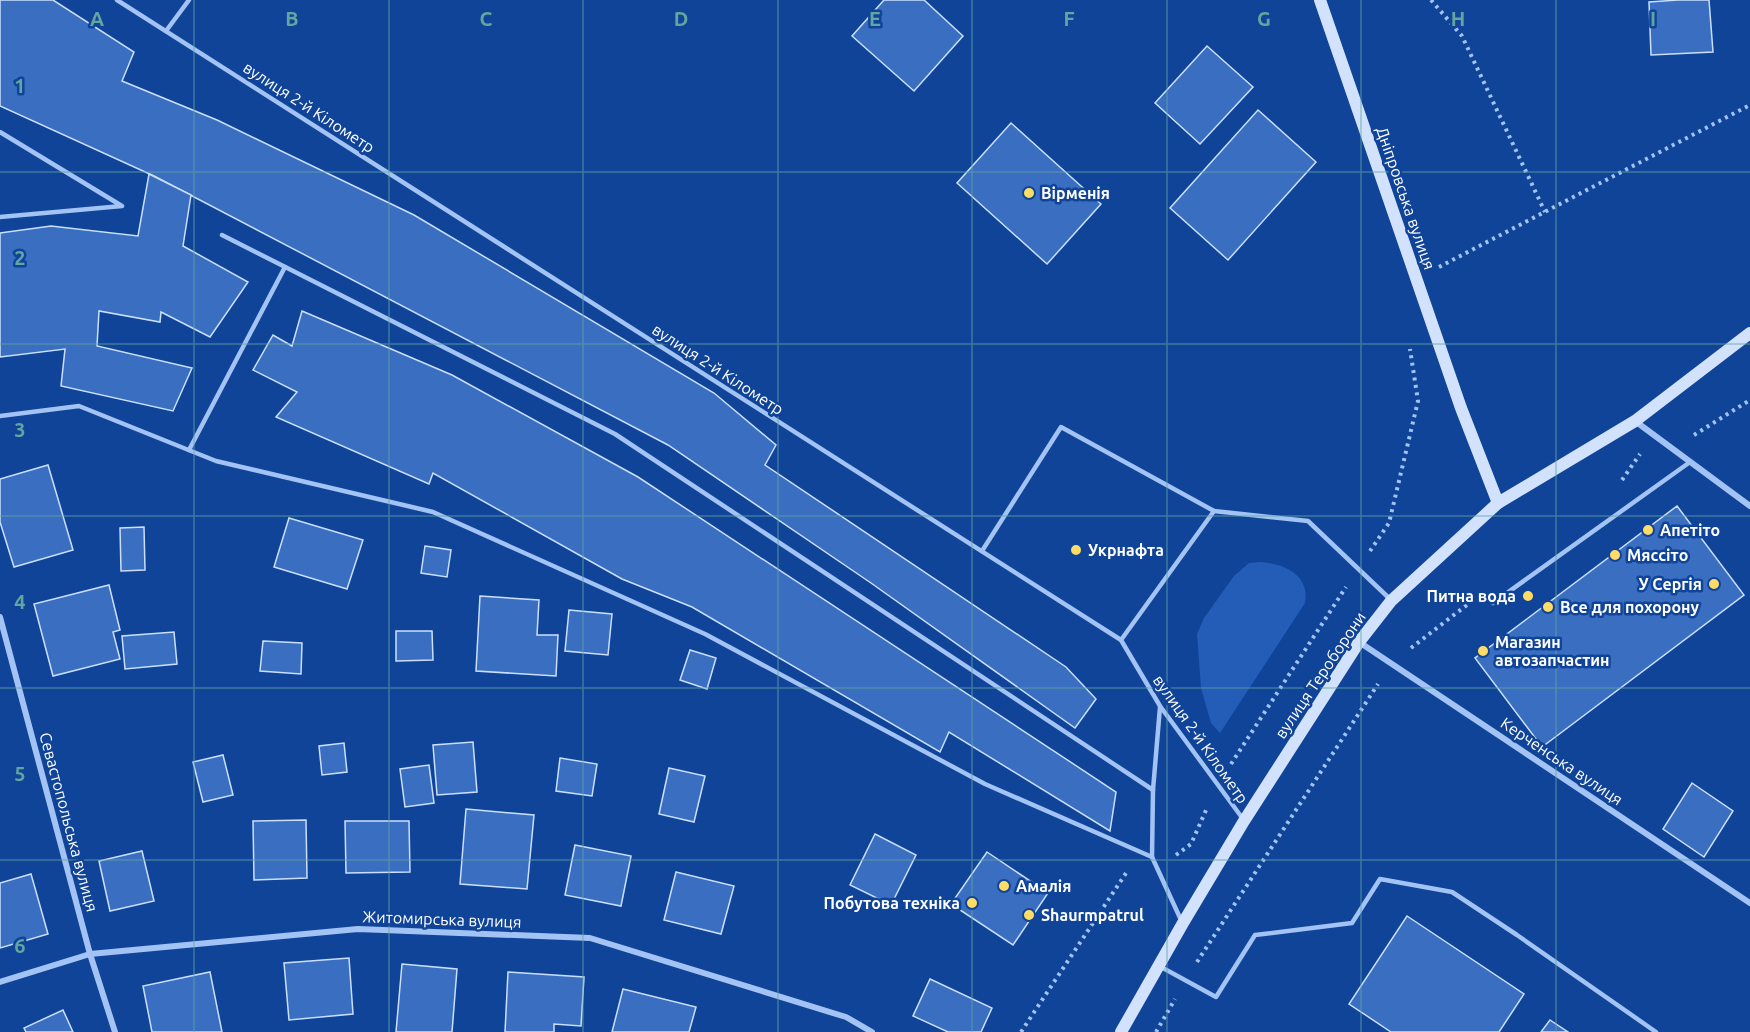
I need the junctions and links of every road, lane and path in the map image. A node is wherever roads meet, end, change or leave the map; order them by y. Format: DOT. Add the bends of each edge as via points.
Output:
graph roads {
  1 [pos="117,0"];
  2 [pos="189,0"];
  3 [pos="1320,0"];
  4 [pos="1431,0"];
  5 [pos="166,31"];
  6 [pos="1750,105"];
  7 [pos="0,132"];
  8 [pos="1545,212"];
  9 [pos="0,217"];
  10 [pos="222,235"];
  11 [pos="285,267"];
  12 [pos="1417,279"];
  13 [pos="1750,333"];
  14 [pos="1750,400"];
  15 [pos="0,416"];
  16 [pos="1635,421"];
  17 [pos="1673,449"];
  18 [pos="189,450"];
  19 [pos="1690,462"];
  20 [pos="1498,503"];
  21 [pos="1750,506"];
  22 [pos="1214,512"];
  23 [pos="982,551"];
  24 [pos="1391,601"];
  25 [pos="1493,603"];
  26 [pos="0,617"];
  27 [pos="1121,640"];
  28 [pos="1359,642"];
  29 [pos="1160,706"];
  30 [pos="1153,790"];
  31 [pos="1244,821"];
  32 [pos="1152,857"];
  33 [pos="1750,903"];
  34 [pos="1183,923"];
  35 [pos="90,954"];
  36 [pos="1158,965"];
  37 [pos="0,982"];
  38 [pos="115,1032"];
  39 [pos="872,1032"];
  40 [pos="1120,1032"];
  41 [pos="1656,1032"];
  1 -- 5 [label="lane, вулиця 2-й Кілометр"];
  2 -- 5 [label="lane"];
  3 -- 12 [label="main road, Дніпровська вулиця"];
  4 -- 8 [label="path" via="1462,36"];
  5 -- 23 [label="lane, вулиця 2-й Кілометр"];
  6 -- 8 [label="path"];
  7 -- 9 [label="lane" via="122,206"];
  8 -- 12 [label="path"];
  10 -- 11 [label="lane"];
  11 -- 18 [label="lane"];
  11 -- 30 [label="lane" via="615,434"];
  12 -- 20 [label="main road, Дніпровська вулиця"];
  13 -- 16 [label="main road, вулиця Тероборони"];
  14 -- 17 [label="path"];
  15 -- 18 [label="lane" via="80,406"];
  16 -- 17 [label="street"];
  16 -- 20 [label="main road, вулиця Тероборони"];
  17 -- 19 [label="street"];
  18 -- 32 [label="lane" via="216,461 433,512 705,634 986,784"];
  19 -- 21 [label="street"];
  19 -- 25 [label="lane"];
  20 -- 24 [label="main road, вулиця Тероборони"];
  22 -- 23 [label="lane" via="1061,427"];
  22 -- 24 [label="lane" via="1308,520"];
  22 -- 27 [label="lane"];
  23 -- 27 [label="lane, вулиця 2-й Кілометр"];
  24 -- 28 [label="main road, вулиця Тероборони"];
  26 -- 35 [label="street, Севастопольська вулиця"];
  27 -- 29 [label="lane, вулиця 2-й Кілометр"];
  28 -- 31 [label="main road, вулиця Тероборони"];
  28 -- 33 [label="street, Керченська вулиця"];
  29 -- 30 [label="lane"];
  29 -- 31 [label="lane, вулиця 2-й Кілометр"];
  30 -- 32 [label="lane"];
  31 -- 34 [label="main road, вулиця Тероборони"];
  32 -- 34 [label="lane"];
  34 -- 36 [label="main road, вулиця Тероборони"];
  35 -- 37 [label="street, Житомирська вулиця"];
  35 -- 38 [label="street, Севастопольська вулиця"];
  35 -- 39 [label="street, Житомирська вулиця" via="358,929 590,938 846,1017"];
  36 -- 40 [label="main road, вулиця Тероборони"];
  36 -- 41 [label="lane" via="1216,997 1255,935 1352,922 1380,879 1452,892"];
}
